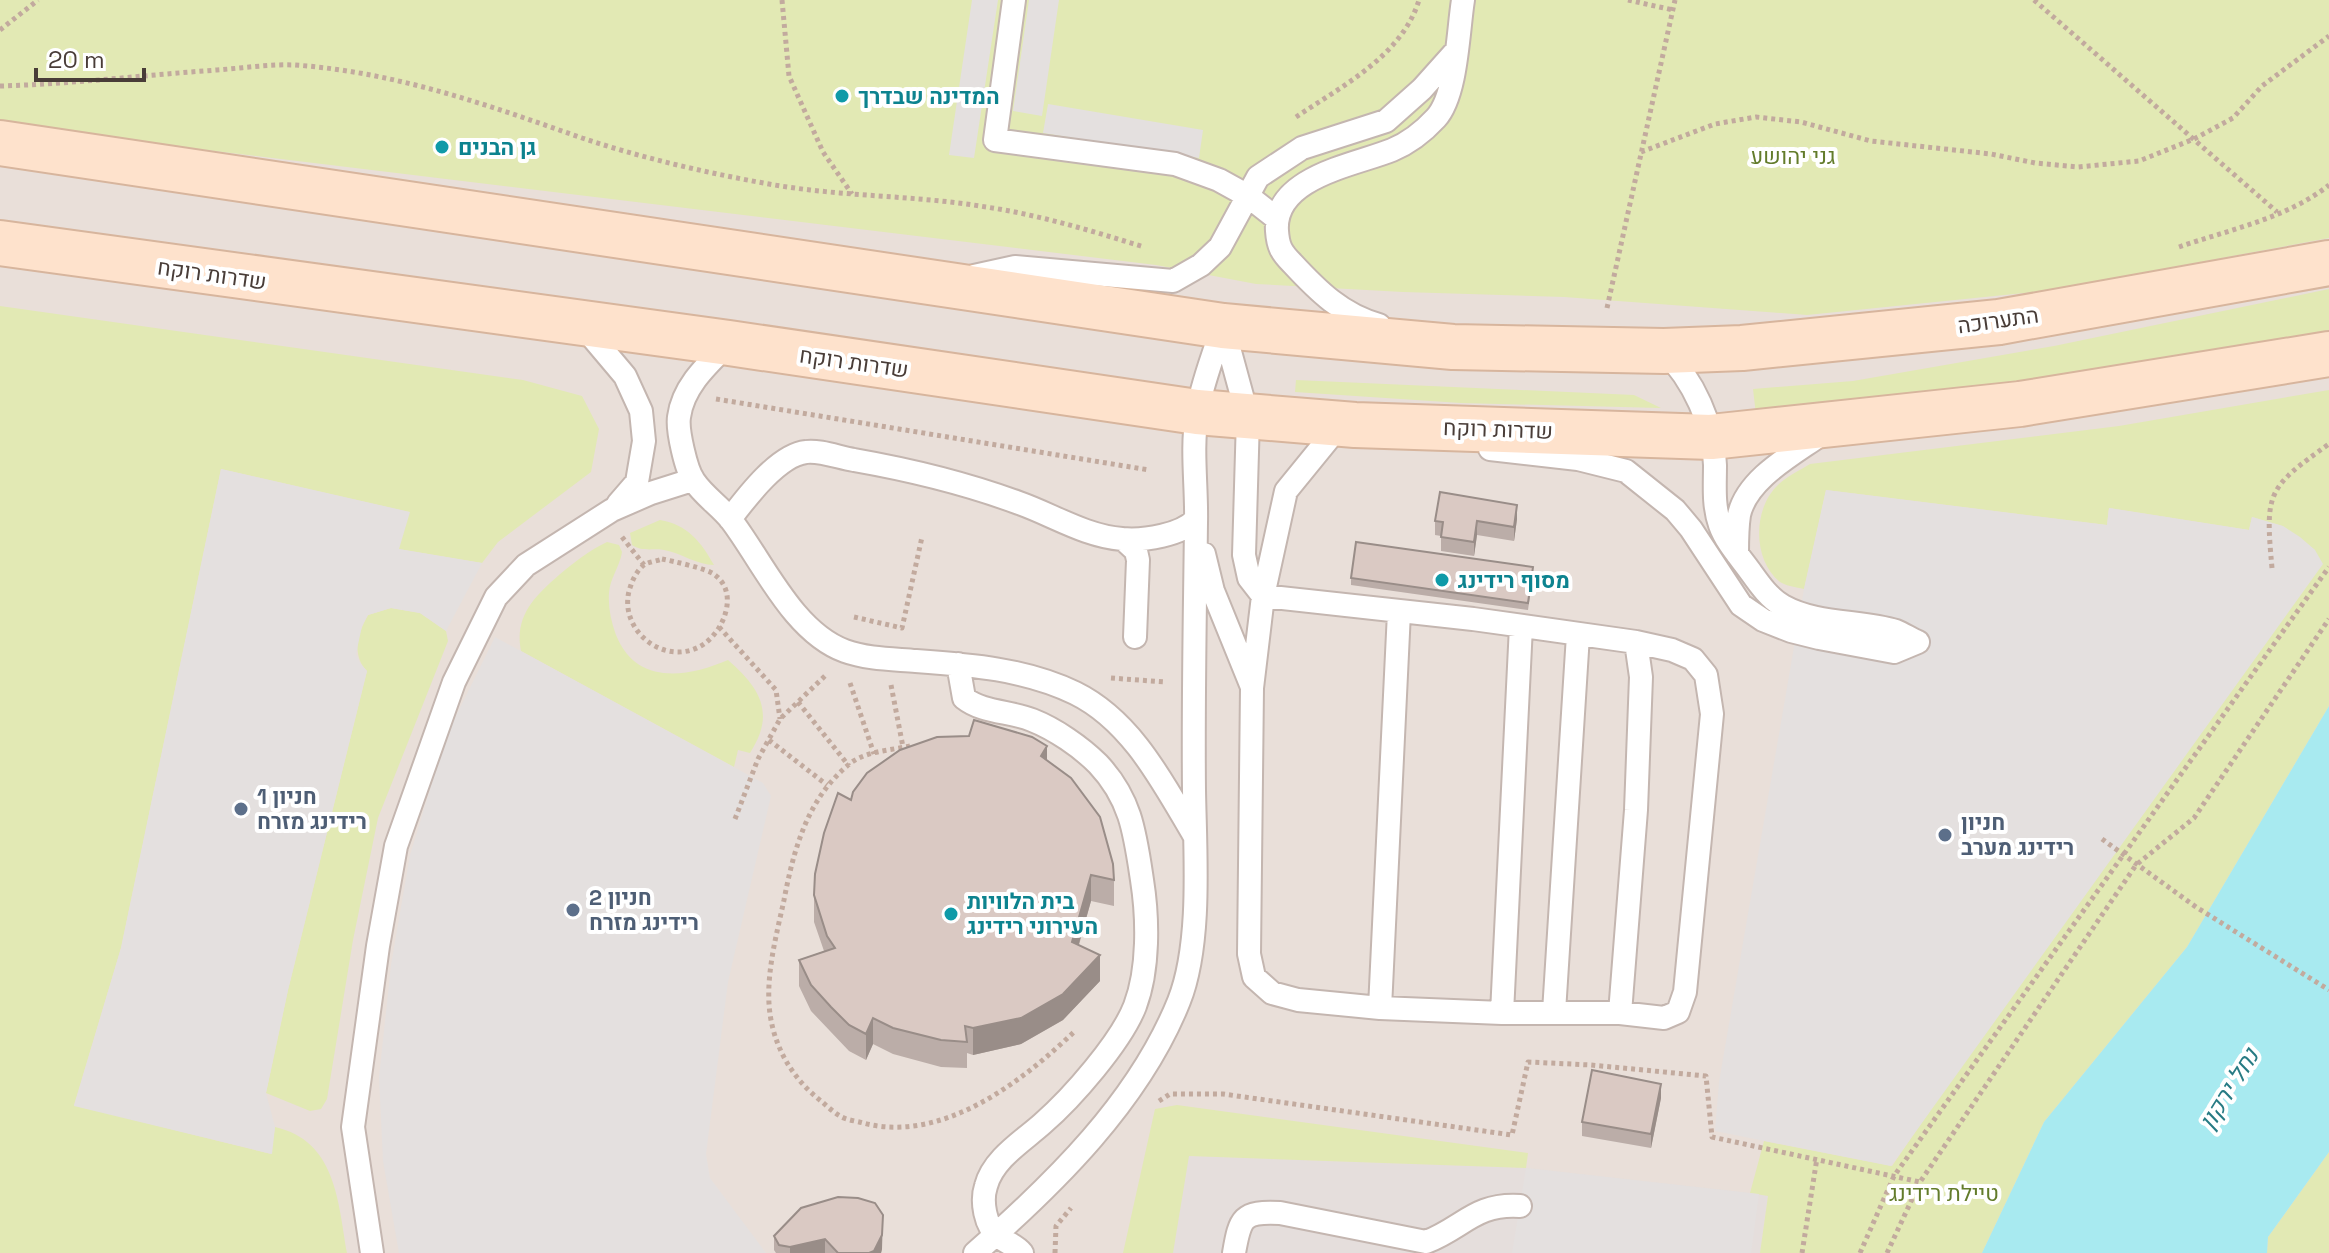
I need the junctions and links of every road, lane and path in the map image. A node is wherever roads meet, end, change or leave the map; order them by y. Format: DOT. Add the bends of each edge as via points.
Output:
graph roads {
  1 [pos="38,0"];
  2 [pos="782,0"];
  3 [pos="1014,0"];
  4 [pos="1463,0"];
  5 [pos="1628,0"];
  6 [pos="1675,0"];
  7 [pos="2034,0"];
  8 [pos="1673,10"];
  9 [pos="0,30"];
  10 [pos="2329,36"];
  11 [pos="1456,51"];
  12 [pos="0,86"];
  13 [pos="2194,139"];
  14 [pos="0,143"];
  15 [pos="1641,152"];
  16 [pos="2329,185"];
  17 [pos="853,196"];
  18 [pos="1248,196"];
  19 [pos="1276,218"];
  20 [pos="0,243"];
  21 [pos="1153,249"];
  22 [pos="2329,263"];
  23 [pos="939,284"];
  24 [pos="1607,308"];
  25 [pos="581,324"];
  26 [pos="1223,326"];
  27 [pos="729,343"];
  28 [pos="1453,347"];
  29 [pos="1664,351"];
  30 [pos="2329,354"];
  31 [pos="712,398"];
  32 [pos="1197,412"];
  33 [pos="1248,418"];
  34 [pos="1837,422"];
  35 [pos="1363,425"];
  36 [pos="1711,437"];
  37 [pos="2329,444"];
  38 [pos="1149,470"];
  39 [pos="692,480"];
  40 [pos="612,510"];
  41 [pos="730,519"];
  42 [pos="1196,519"];
  43 [pos="619,532"];
  44 [pos="922,537"];
  45 [pos="1123,539"];
  46 [pos="1737,554"];
  47 [pos="644,565"];
  48 [pos="2329,567"];
  49 [pos="2272,568"];
  50 [pos="1263,596"];
  51 [pos="1399,612"];
  52 [pos="854,617"];
  53 [pos="2329,619"];
  54 [pos="1521,626"];
  55 [pos="719,627"];
  56 [pos="1578,635"];
  57 [pos="1135,637"];
  58 [pos="1636,642"];
  59 [pos="958,664"];
  60 [pos="829,670"];
  61 [pos="1106,678"];
  62 [pos="849,679"];
  63 [pos="1192,683"];
  64 [pos="891,684"];
  65 [pos="1252,688"];
  66 [pos="798,702"];
  67 [pos="780,719"];
  68 [pos="769,740"];
  69 [pos="874,754"];
  70 [pos="849,766"];
  71 [pos="827,785"];
  72 [pos="735,819"];
  73 [pos="1194,836"];
  74 [pos="2102,839"];
  75 [pos="2124,856"];
  76 [pos="2136,865"];
  77 [pos="2329,990"];
  78 [pos="1380,1008"];
  79 [pos="1554,1012"];
  80 [pos="1502,1013"];
  81 [pos="1620,1013"];
  82 [pos="1076,1030"];
  83 [pos="1151,1111"];
  84 [pos="1817,1158"];
  85 [pos="1894,1176"];
  86 [pos="1920,1182"];
  87 [pos="1075,1203"];
  88 [pos="1520,1206"];
  89 [pos="995,1235"];
  90 [pos="372,1253"];
  91 [pos="975,1253"];
  92 [pos="1022,1253"];
  93 [pos="1055,1253"];
  94 [pos="1234,1253"];
  95 [pos="1802,1253"];
  96 [pos="1860,1253"];
  97 [pos="1887,1253"];
  1 -- 9 [label="path"];
  2 -- 17 [label="path" via="789,76 823,152"];
  3 -- 18 [label="lane" via="995,140 1175,164"];
  4 -- 11 [label="lane"];
  5 -- 8 [label="path"];
  6 -- 8 [label="path"];
  7 -- 13 [label="path"];
  8 -- 15 [label="path"];
  10 -- 13 [label="path" via="2262,86 2233,118"];
  11 -- 18 [label="lane" via="1386,121 1302,148 1258,177"];
  11 -- 19 [label="lane" via="1449,92 1439,115 1421,133 1308,182"];
  12 -- 17 [label="path" via="294,65 444,91 688,167"];
  13 -- 15 [label="path" via="2139,161 2078,167 1871,141 1801,122 1756,117 1715,124"];
  13 -- 16 [label="path" via="2278,213"];
  14 -- 23 [label="main road"];
  15 -- 24 [label="path"];
  17 -- 21 [label="path" via="983,206 1063,222"];
  18 -- 19 [label="lane"];
  18 -- 23 [label="lane" via="1220,247 1173,281 1015,267"];
  19 -- 28 [label="lane" via="1278,247 1339,308 1361,320"];
  20 -- 25 [label="main road, שדרות רוקח"];
  22 -- 29 [label="main road, התערוכה" via="1999,322"];
  23 -- 26 [label="main road"];
  25 -- 27 [label="main road, שדרות רוקח"];
  25 -- 40 [label="lane" via="625,376 641,411 644,441 637,482"];
  26 -- 28 [label="main road"];
  26 -- 32 [label="lane"];
  26 -- 33 [label="lane"];
  27 -- 32 [label="main road, שדרות רוקח"];
  27 -- 39 [label="lane" via="700,371 678,419"];
  28 -- 29 [label="main road"];
  29 -- 36 [label="lane" via="1690,386"];
  30 -- 34 [label="main road" via="2020,404"];
  31 -- 38 [label="path"];
  32 -- 33 [label="main road, שדרות רוקח"];
  32 -- 42 [label="lane"];
  33 -- 35 [label="main road, שדרות רוקח"];
  33 -- 50 [label="lane" via="1244,555 1249,578"];
  34 -- 36 [label="main road"];
  34 -- 46 [label="lane" via="1749,493 1740,513"];
  35 -- 36 [label="main road, שדרות רוקח"];
  35 -- 46 [label="lane" via="1449,445 1578,459 1626,471 1675,510 1741,605 1763,620 1819,638 1894,652 1918,642 1897,632 1784,606 1764,591"];
  35 -- 50 [label="lane" via="1330,437 1286,491"];
  36 -- 46 [label="lane" via="1714,495 1721,526"];
  37 -- 49 [label="path" via="2275,489 2268,521"];
  39 -- 40 [label="lane"];
  39 -- 41 [label="lane"];
  40 -- 90 [label="lane" via="526,565 496,597 454,682 396,846 353,1127"];
  41 -- 45 [label="lane" via="776,467 806,452 970,485 1073,527"];
  41 -- 59 [label="lane" via="793,612 823,638 845,651"];
  42 -- 45 [label="lane" via="1174,534"];
  42 -- 63 [label="lane"];
  42 -- 65 [label="lane" via="1213,591"];
  43 -- 47 [label="path"];
  44 -- 52 [label="path" via="902,628"];
  45 -- 57 [label="lane" via="1138,560"];
  47 -- 55 [label="path" via="662,559 715,574 726,589 727,606"];
  47 -- 55 [label="path" via="628,592 627,608 632,623 653,646 685,652 714,637"];
  48 -- 75 [label="path"];
  50 -- 51 [label="lane"];
  50 -- 65 [label="lane"];
  51 -- 54 [label="lane"];
  51 -- 78 [label="lane"];
  53 -- 76 [label="path" via="2194,818"];
  54 -- 56 [label="lane"];
  54 -- 80 [label="lane"];
  55 -- 67 [label="path" via="776,690"];
  56 -- 58 [label="lane"];
  56 -- 79 [label="lane"];
  58 -- 81 [label="lane" via="1641,677 1636,810"];
  58 -- 81 [label="lane" via="1693,659 1706,675 1712,714 1685,992 1678,1012 1664,1018"];
  59 -- 73 [label="lane" via="1025,673 1076,693 1105,712 1149,761"];
  59 -- 89 [label="lane" via="964,698 974,706 1033,720 1071,742 1120,791 1131,815 1144,890 1143,961 1135,1005 1119,1037 1056,1112 996,1167 986,1186 984,1211"];
  60 -- 66 [label="path"];
  61 -- 63 [label="path"];
  62 -- 69 [label="path"];
  63 -- 73 [label="lane"];
  64 -- 69 [label="path" via="907,746"];
  65 -- 78 [label="lane" via="1249,954 1254,977 1272,993 1298,1000"];
  66 -- 67 [label="path"];
  66 -- 70 [label="path"];
  67 -- 68 [label="path"];
  68 -- 71 [label="path"];
  68 -- 72 [label="path"];
  69 -- 70 [label="path"];
  70 -- 71 [label="path"];
  71 -- 82 [label="path" via="805,822 788,876 772,960 770,1012 778,1047 815,1097 841,1117 873,1126 903,1129 937,1123 976,1106 1050,1055"];
  73 -- 89 [label="lane" via="1189,966 1158,1045 1134,1085 1073,1158"];
  74 -- 75 [label="path"];
  75 -- 76 [label="path"];
  75 -- 85 [label="path"];
  76 -- 77 [label="path"];
  76 -- 86 [label="path"];
  78 -- 80 [label="lane"];
  79 -- 80 [label="lane"];
  79 -- 81 [label="lane"];
  83 -- 84 [label="path" via="1170,1094 1223,1094 1512,1135 1528,1062 1591,1065 1706,1076 1712,1137"];
  84 -- 85 [label="path"];
  84 -- 95 [label="path"];
  85 -- 86 [label="path"];
  85 -- 96 [label="path"];
  86 -- 97 [label="path"];
  87 -- 93 [label="path" via="1056,1226"];
  88 -- 94 [label="lane" via="1479,1211 1426,1242 1260,1212 1239,1224"];
  89 -- 91 [label="lane"];
  89 -- 92 [label="lane"];
}
